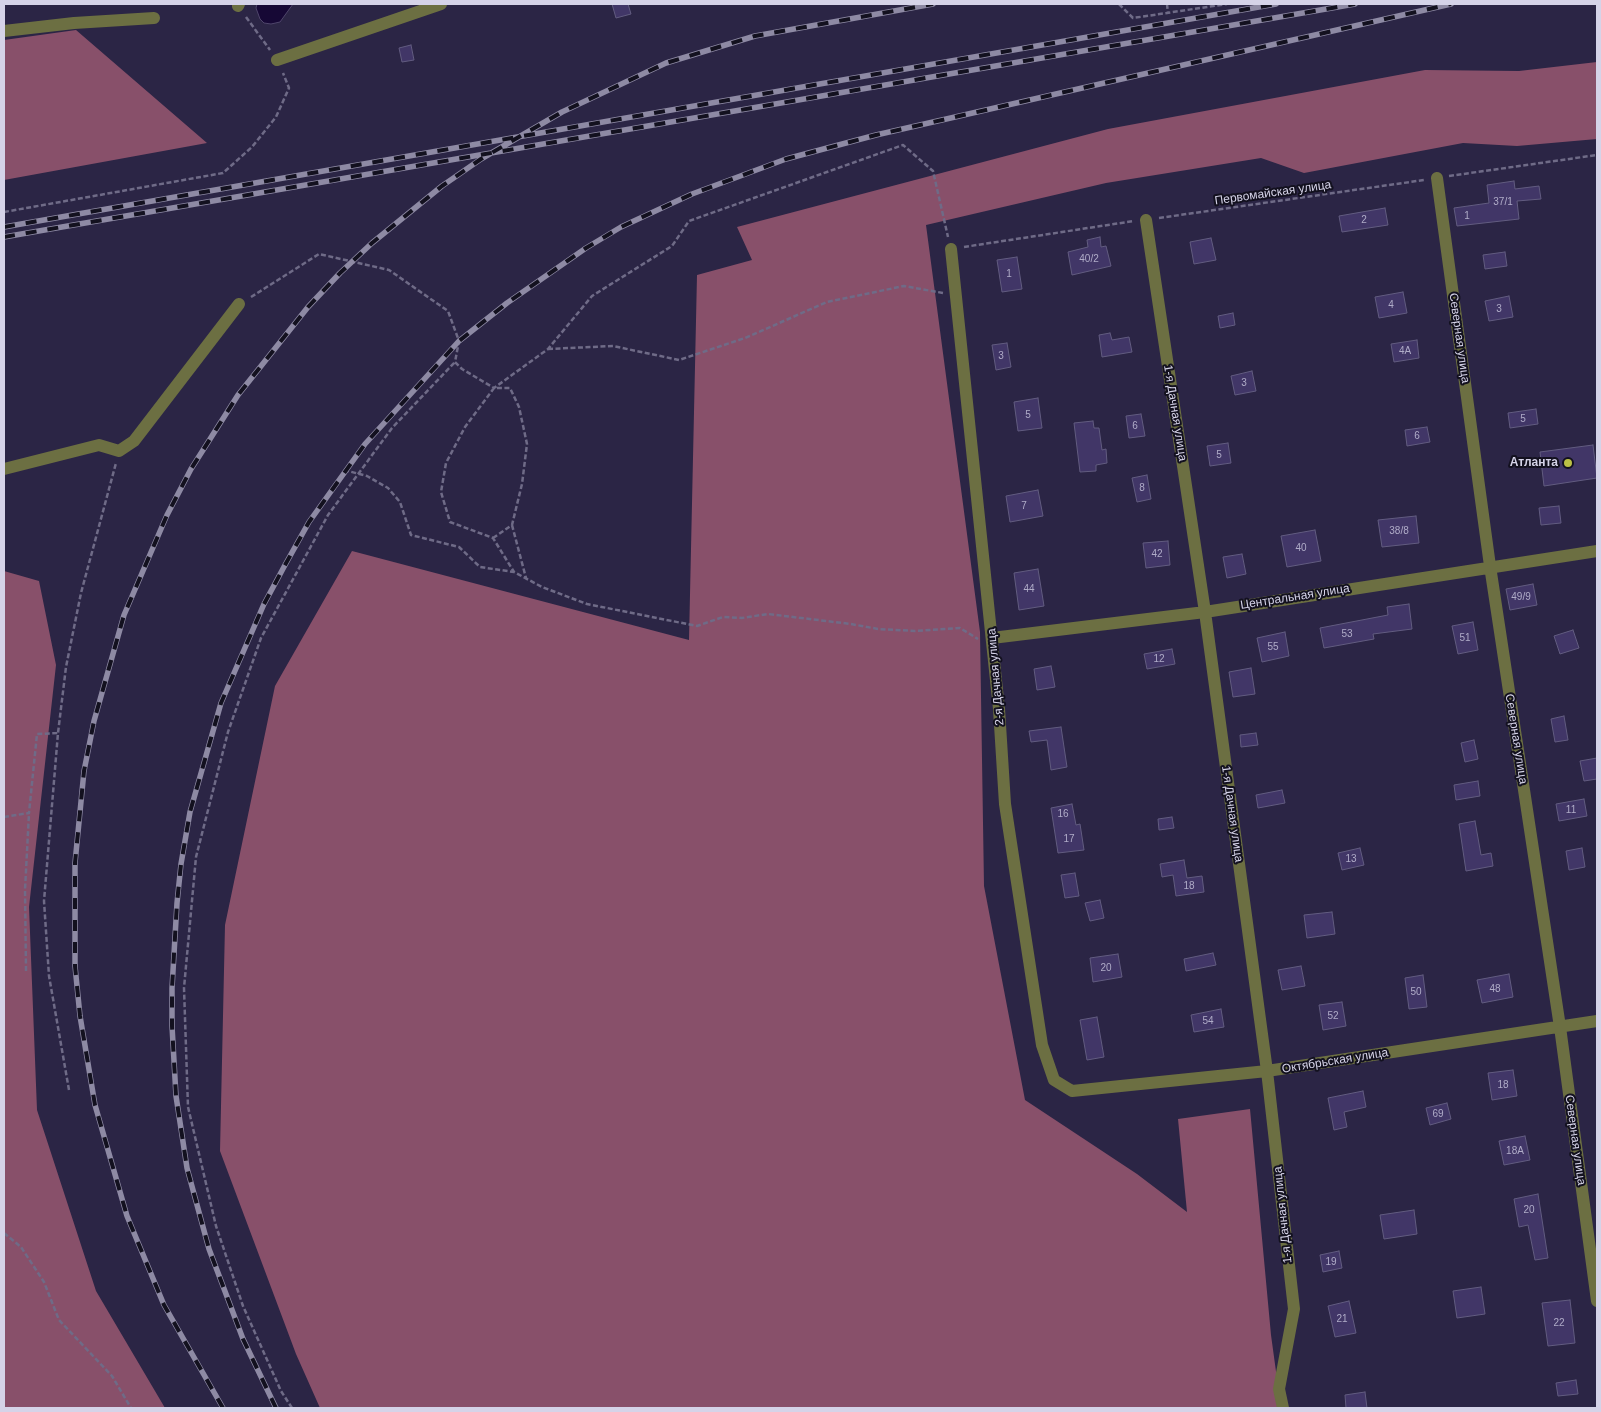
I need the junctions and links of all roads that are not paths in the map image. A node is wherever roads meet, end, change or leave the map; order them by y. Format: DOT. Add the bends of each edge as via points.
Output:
graph roads {
  1 [pos="442,4"];
  2 [pos="154,18"];
  3 [pos="4,31"];
  4 [pos="277,60"];
  5 [pos="1437,178"];
  6 [pos="1146,220"];
  7 [pos="951,249"];
  8 [pos="239,304"];
  9 [pos="4,469"];
  10 [pos="1597,551"];
  11 [pos="1490,566"];
  12 [pos="1205,612"];
  13 [pos="992,638"];
  14 [pos="1597,1021"];
  15 [pos="1560,1026"];
  16 [pos="1267,1072"];
  17 [pos="1072,1091"];
  18 [pos="1597,1300"];
  19 [pos="1283,1408"];
  1 -- 4 [label="street"];
  2 -- 3 [label="street"];
  5 -- 11 [label="street, Северная улица"];
  6 -- 12 [label="street, 1-я Дачная улица"];
  7 -- 13 [label="street, 2-я Дачная улица"];
  8 -- 9 [label="street" via="134,441 120,451 99,446"];
  10 -- 11 [label="street, Центральная улица"];
  11 -- 12 [label="street, Центральная улица"];
  11 -- 15 [label="street, Северная улица"];
  12 -- 13 [label="street, Центральная улица"];
  12 -- 16 [label="street, 1-я Дачная улица"];
  13 -- 17 [label="street, 2-я Дачная улица" via="1004,804 1042,1045 1054,1080"];
  14 -- 15 [label="street, Октябрьская улица"];
  15 -- 16 [label="street, Октябрьская улица"];
  15 -- 18 [label="street, Северная улица"];
  16 -- 17 [label="street, Октябрьская улица"];
  16 -- 19 [label="street, 1-я Дачная улица" via="1294,1309 1279,1389"];
}
